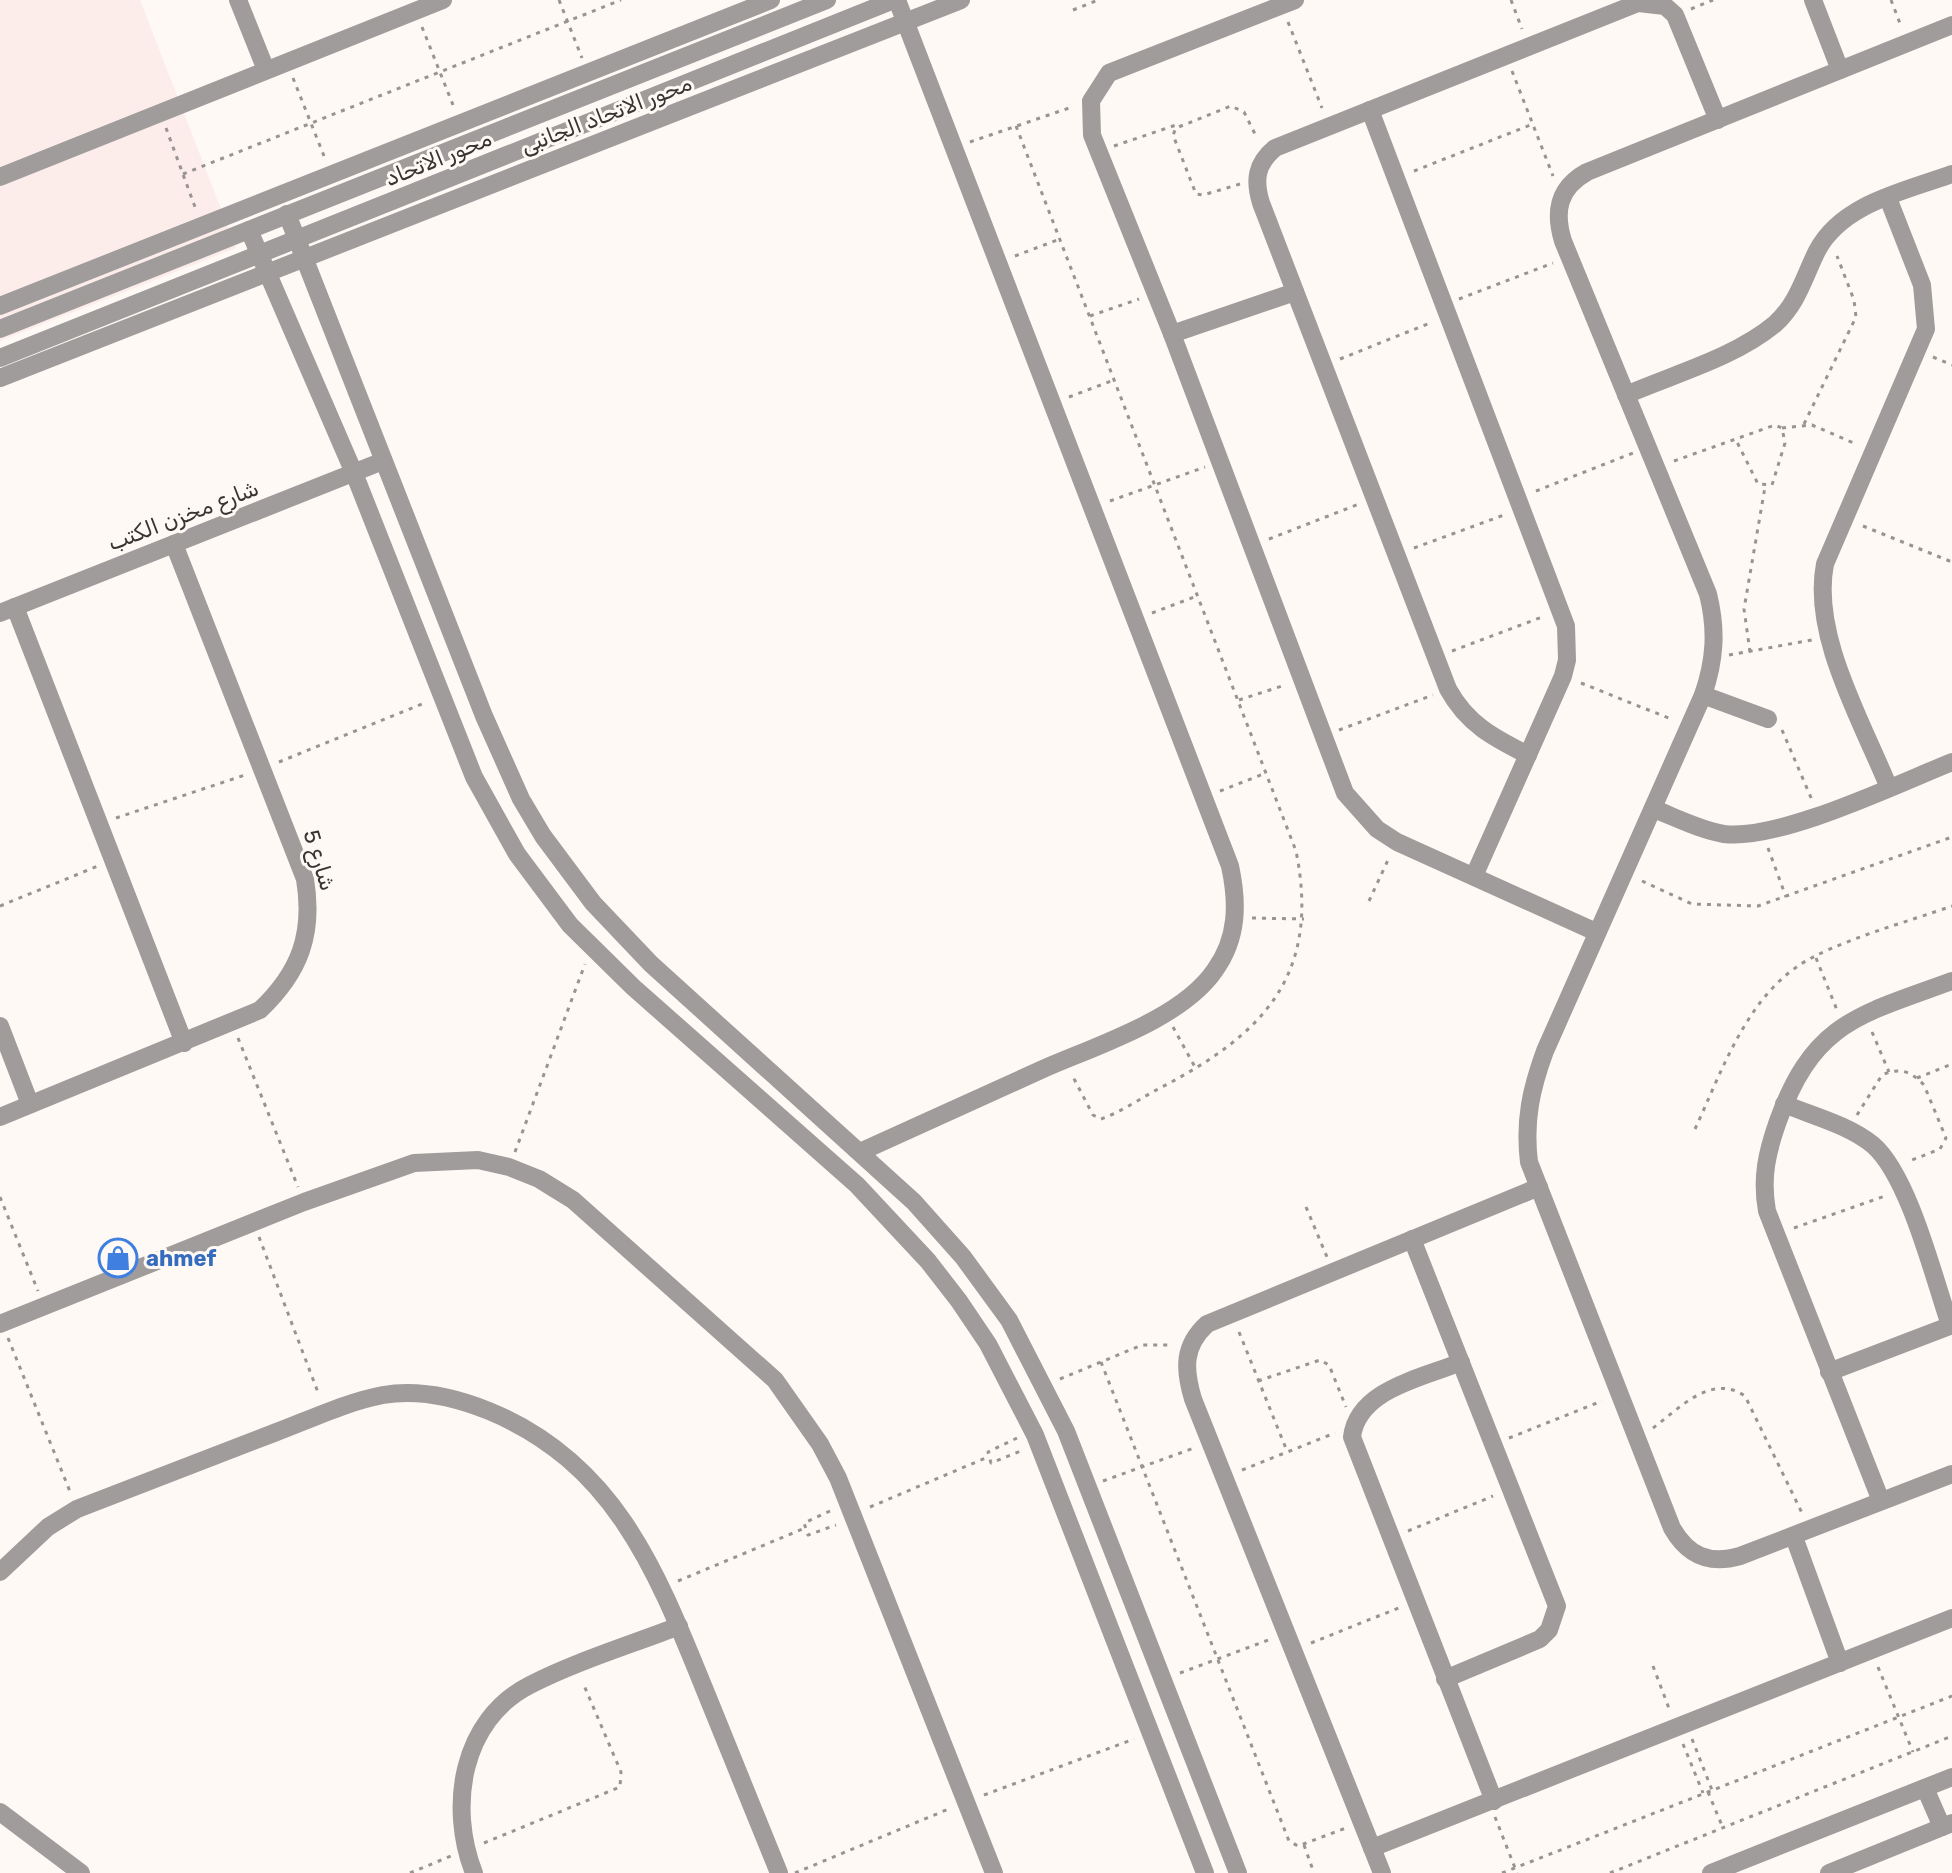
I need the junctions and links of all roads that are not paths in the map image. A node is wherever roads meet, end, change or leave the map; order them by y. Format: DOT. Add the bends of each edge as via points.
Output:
graph roads {
  1 [pos="238,0"];
  2 [pos="443,0"];
  3 [pos="771,0"];
  4 [pos="827,0"];
  5 [pos="896,0"];
  6 [pos="961,0"];
  7 [pos="1813,0"];
  8 [pos="1288,3"];
  9 [pos="906,22"];
  10 [pos="1952,25"];
  11 [pos="266,70"];
  12 [pos="1840,70"];
  13 [pos="1370,110"];
  14 [pos="1718,120"];
  15 [pos="1952,174"];
  16 [pos="0,177"];
  17 [pos="1888,198"];
  18 [pos="287,214"];
  19 [pos="249,230"];
  20 [pos="300,250"];
  21 [pos="260,255"];
  22 [pos="269,273"];
  23 [pos="1295,292"];
  24 [pos="0,306"];
  25 [pos="0,329"];
  26 [pos="1172,334"];
  27 [pos="0,358"];
  28 [pos="0,378"];
  29 [pos="1626,395"];
  30 [pos="383,461"];
  31 [pos="354,473"];
  32 [pos="174,544"];
  33 [pos="7,610"];
  34 [pos="1703,695"];
  35 [pos="1768,719"];
  36 [pos="1528,755"];
  37 [pos="1952,762"];
  38 [pos="1889,788"];
  39 [pos="1654,809"];
  40 [pos="1474,876"];
  41 [pos="1596,932"];
  42 [pos="1952,981"];
  43 [pos="0,1026"];
  44 [pos="184,1043"];
  45 [pos="30,1104"];
  46 [pos="1784,1104"];
  47 [pos="0,1117"];
  48 [pos="860,1152"];
  49 [pos="1539,1187"];
  50 [pos="1412,1239"];
  51 [pos="1,1324"];
  52 [pos="1951,1325"];
  53 [pos="1461,1362"];
  54 [pos="1829,1372"];
  55 [pos="1952,1474"];
  56 [pos="1881,1501"];
  57 [pos="1802,1534"];
  58 [pos="0,1572"];
  59 [pos="1952,1618"];
  60 [pos="679,1626"];
  61 [pos="1840,1663"];
  62 [pos="1445,1679"];
  63 [pos="1952,1777"];
  64 [pos="1925,1788"];
  65 [pos="1492,1802"];
  66 [pos="0,1812"];
  67 [pos="1947,1825"];
  68 [pos="1372,1848"];
  69 [pos="81,1873"];
  70 [pos="474,1873"];
  71 [pos="779,1873"];
  72 [pos="994,1873"];
  73 [pos="1205,1873"];
  74 [pos="1238,1873"];
  75 [pos="1382,1873"];
  76 [pos="1711,1873"];
  77 [pos="1829,1873"];
  1 -- 11 [label="street"];
  2 -- 11 [label="street"];
  3 -- 24 [label="street, محور الاتحاد الجانبى"];
  4 -- 18 [label="street, محور الاتحاد"];
  5 -- 9 [label="street"];
  5 -- 20 [label="street, محور الاتحاد"];
  6 -- 9 [label="street, محور الاتحاد الجانبى"];
  7 -- 12 [label="street"];
  8 -- 26 [label="street" via="1124,64 1109,73 1091,101 1089,118 1099,151"];
  9 -- 20 [label="street, محور الاتحاد الجانبى"];
  9 -- 48 [label="street" via="1230,866 1236,917 1228,948 1214,972 1165,1013"];
  10 -- 12 [label="street"];
  11 -- 16 [label="street"];
  12 -- 14 [label="street"];
  13 -- 14 [label="street" via="1638,3 1665,6 1675,15"];
  13 -- 23 [label="street" via="1265,156 1256,179 1261,203"];
  13 -- 36 [label="street" via="1561,609 1568,643 1563,676"];
  14 -- 29 [label="street" via="1587,172 1561,197 1558,225"];
  15 -- 17 [label="street"];
  17 -- 29 [label="street" via="1861,208 1829,234 1797,298 1776,323 1734,348"];
  17 -- 38 [label="street" via="1926,299 1926,329 1825,564 1820,604 1828,637"];
  18 -- 19 [label="street, محور الاتحاد"];
  18 -- 20 [label="street"];
  19 -- 21 [label="street"];
  19 -- 25 [label="street, محور الاتحاد"];
  20 -- 21 [label="street, محور الاتحاد"];
  20 -- 22 [label="street, محور الاتحاد الجانبى"];
  20 -- 30 [label="street"];
  21 -- 22 [label="street"];
  21 -- 27 [label="street, محور الاتحاد"];
  22 -- 28 [label="street, محور الاتحاد الجانبى"];
  22 -- 31 [label="street"];
  23 -- 26 [label="street"];
  23 -- 36 [label="street" via="1448,689 1469,720"];
  26 -- 40 [label="street" via="1345,793 1377,829 1397,842"];
  29 -- 34 [label="street" via="1708,594 1714,658"];
  30 -- 31 [label="street, شارع مخزن الكتب"];
  30 -- 48 [label="street" via="501,760 543,836 593,903 651,964"];
  31 -- 32 [label="street, شارع مخزن الكتب"];
  31 -- 73 [label="street" via="474,777 542,891 591,947 893,1222 959,1301 994,1355 1035,1437"];
  32 -- 33 [label="street, شارع مخزن الكتب"];
  32 -- 44 [label="street, شارع 5" via="305,879 310,908 307,938 281,990 260,1010"];
  33 -- 44 [label="street"];
  34 -- 35 [label="street"];
  34 -- 39 [label="street"];
  36 -- 40 [label="street"];
  37 -- 38 [label="street"];
  38 -- 39 [label="street" via="1763,833 1725,834"];
  39 -- 41 [label="street"];
  40 -- 41 [label="street"];
  41 -- 49 [label="street" via="1528,1105 1529,1162"];
  42 -- 46 [label="street" via="1844,1025 1804,1062"];
  43 -- 45 [label="street"];
  44 -- 45 [label="street, شارع 5"];
  45 -- 47 [label="street, شارع 5"];
  46 -- 52 [label="street" via="1850,1130 1874,1146 1892,1168"];
  46 -- 54 [label="street" via="1763,1174 1767,1211"];
  48 -- 74 [label="street" via="963,1257 1009,1320 1045,1386"];
  49 -- 50 [label="street"];
  49 -- 57 [label="street" via="1672,1528 1692,1553 1724,1561"];
  50 -- 53 [label="street"];
  50 -- 68 [label="street" via="1207,1324 1188,1351 1188,1382 1210,1442"];
  51 -- 72 [label="street" via="414,1163 478,1160 539,1179 573,1200 775,1380 820,1444 852,1512"];
  52 -- 54 [label="street"];
  53 -- 62 [label="street" via="1372,1399 1353,1426 1353,1447"];
  53 -- 62 [label="street" via="1554,1594 1554,1619 1527,1647"];
  54 -- 56 [label="street"];
  55 -- 56 [label="street"];
  56 -- 57 [label="street"];
  57 -- 61 [label="street"];
  58 -- 60 [label="street" via="48,1527 77,1509 326,1413 383,1395 417,1394 475,1405 507,1418 564,1456 636,1536"];
  59 -- 61 [label="street"];
  60 -- 70 [label="street" via="528,1686 509,1699 478,1736 462,1781 465,1851"];
  60 -- 71 [label="street"];
  61 -- 65 [label="street"];
  62 -- 65 [label="street"];
  63 -- 64 [label="street"];
  64 -- 67 [label="street"];
  64 -- 76 [label="street"];
  65 -- 68 [label="street"];
  66 -- 69 [label="street"];
  67 -- 77 [label="street"];
  68 -- 75 [label="street"];
}
